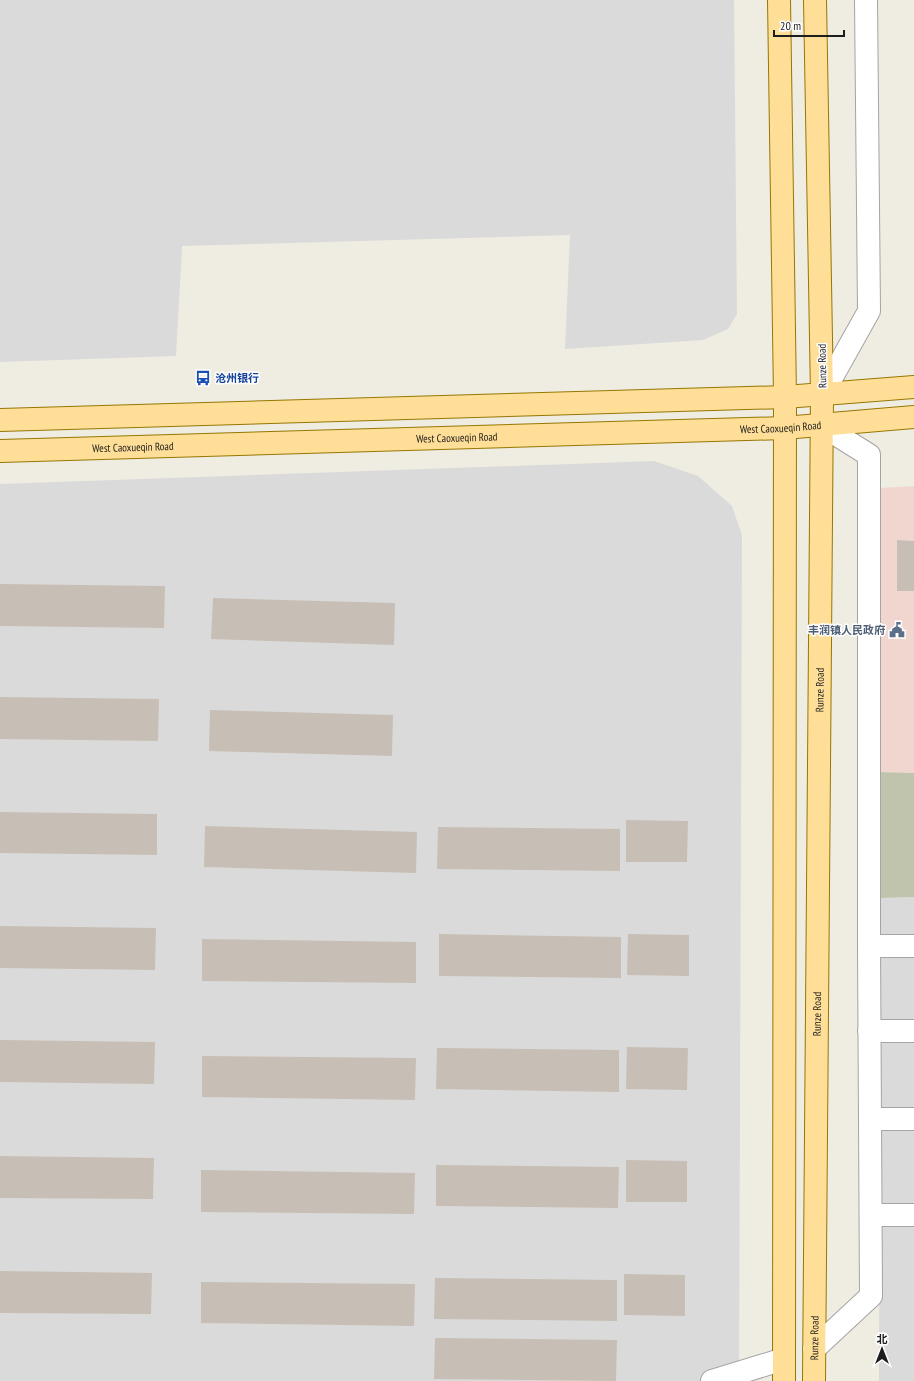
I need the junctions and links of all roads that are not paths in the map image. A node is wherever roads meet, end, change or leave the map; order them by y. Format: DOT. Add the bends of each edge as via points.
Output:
graph roads {
  1 [pos="779,0"];
  2 [pos="815,0"];
  3 [pos="866,0"];
  4 [pos="914,387"];
  5 [pos="822,395"];
  6 [pos="785,397"];
  7 [pos="914,417"];
  8 [pos="0,420"];
  9 [pos="821,425"];
  10 [pos="784,428"];
  11 [pos="0,451"];
  12 [pos="868,946"];
  13 [pos="914,946"];
  14 [pos="869,1031"];
  15 [pos="914,1031"];
  16 [pos="871,1119"];
  17 [pos="914,1119"];
  18 [pos="871,1215"];
  19 [pos="914,1215"];
  20 [pos="814,1348"];
  21 [pos="784,1359"];
  22 [pos="712,1381"];
  23 [pos="784,1381"];
  24 [pos="814,1381"];
  1 -- 6 [label="main road"];
  2 -- 5 [label="main road, Runze Road"];
  3 -- 5 [label="street" via="869,311"];
  4 -- 5 [label="main road"];
  5 -- 6 [label="main road"];
  5 -- 9 [label="main road, Runze Road"];
  6 -- 8 [label="main road"];
  6 -- 10 [label="main road"];
  7 -- 9 [label="main road, West Caoxueqin Road"];
  9 -- 10 [label="main road, West Caoxueqin Road"];
  9 -- 12 [label="street" via="869,455"];
  9 -- 20 [label="main road, Runze Road"];
  10 -- 11 [label="main road, West Caoxueqin Road"];
  10 -- 21 [label="main road"];
  12 -- 13 [label="street"];
  12 -- 14 [label="street"];
  14 -- 15 [label="street"];
  14 -- 16 [label="street"];
  16 -- 17 [label="street"];
  16 -- 18 [label="street"];
  18 -- 19 [label="street"];
  18 -- 20 [label="street" via="871,1296"];
  20 -- 24 [label="main road, Runze Road"];
  21 -- 22 [label="street"];
  21 -- 23 [label="main road"];
}
